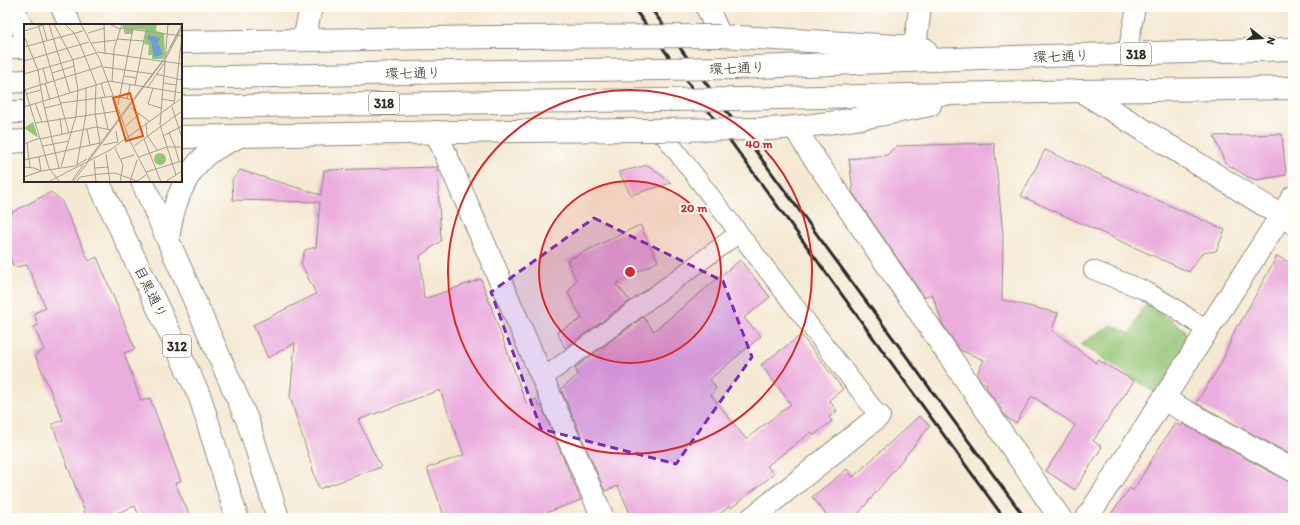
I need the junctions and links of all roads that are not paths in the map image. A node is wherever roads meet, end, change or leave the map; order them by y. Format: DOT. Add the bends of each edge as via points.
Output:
graph roads {
  1 [pos="13,7"];
  2 [pos="62,7"];
  3 [pos="311,7"];
  4 [pos="707,7"];
  5 [pos="920,7"];
  6 [pos="1136,7"];
  7 [pos="70,24"];
  8 [pos="24,33"];
  9 [pos="720,36"];
  10 [pos="304,40"];
  11 [pos="182,42"];
  12 [pos="7,47"];
  13 [pos="24,47"];
  14 [pos="915,47"];
  15 [pos="1293,49"];
  16 [pos="1127,54"];
  17 [pos="980,58"];
  18 [pos="182,78"];
  19 [pos="24,81"];
  20 [pos="7,82"];
  21 [pos="1293,88"];
  22 [pos="1081,91"];
  23 [pos="980,94"];
  24 [pos="182,107"];
  25 [pos="7,112"];
  26 [pos="24,112"];
  27 [pos="795,128"];
  28 [pos="660,130"];
  29 [pos="436,132"];
  30 [pos="182,137"];
  31 [pos="237,137"];
  32 [pos="7,142"];
  33 [pos="24,142"];
  34 [pos="98,182"];
  35 [pos="142,182"];
  36 [pos="1293,197"];
  37 [pos="1287,220"];
  38 [pos="739,233"];
  39 [pos="168,239"];
  40 [pos="1093,270"];
  41 [pos="1206,330"];
  42 [pos="543,378"];
  43 [pos="1163,399"];
  44 [pos="879,416"];
  45 [pos="1293,470"];
  46 [pos="237,518"];
  47 [pos="278,518"];
  48 [pos="603,518"];
  49 [pos="752,518"];
  50 [pos="1060,518"];
  51 [pos="1087,518"];
  1 -- 8 [label="main road"];
  2 -- 7 [label="main road"];
  3 -- 10 [label="main road"];
  4 -- 9 [label="main road"];
  5 -- 14 [label="main road"];
  6 -- 16 [label="lane"];
  9 -- 10 [label="main road, bridge"];
  9 -- 14 [label="main road"];
  10 -- 11 [label="main road"];
  12 -- 13 [label="main road"];
  14 -- 17 [label="main road"];
  15 -- 16 [label="main road, 環七通り / 318"];
  16 -- 17 [label="main road, 環七通り / 318"];
  17 -- 18 [label="main road, 環七通り / 318, bridge" via="734,68"];
  19 -- 20 [label="main road"];
  21 -- 22 [label="main road, 318"];
  22 -- 23 [label="main road, 318"];
  22 -- 37 [label="main road"];
  23 -- 24 [label="main road, 318, bridge"];
  23 -- 27 [label="main road" via="886,114"];
  25 -- 26 [label="main road"];
  27 -- 28 [label="main road, bridge"];
  27 -- 50 [label="main road"];
  28 -- 29 [label="main road, bridge"];
  28 -- 38 [label="lane"];
  29 -- 31 [label="main road"];
  29 -- 42 [label="main road"];
  30 -- 31 [label="main road"];
  31 -- 39 [label="main road" via="207,154 188,178 175,202"];
  32 -- 33 [label="main road"];
  34 -- 46 [label="main road, 目黒通り / 312" via="200,397"];
  35 -- 39 [label="main road, 312"];
  36 -- 37 [label="main road"];
  37 -- 41 [label="main road" via="1270,232"];
  38 -- 42 [label="lane"];
  38 -- 44 [label="lane"];
  39 -- 47 [label="main road, 312" via="248,422"];
  40 -- 41 [label="lane" via="1144,290"];
  41 -- 43 [label="main road"];
  42 -- 48 [label="main road"];
  43 -- 45 [label="main road"];
  43 -- 51 [label="main road"];
  44 -- 49 [label="main road"];
}
